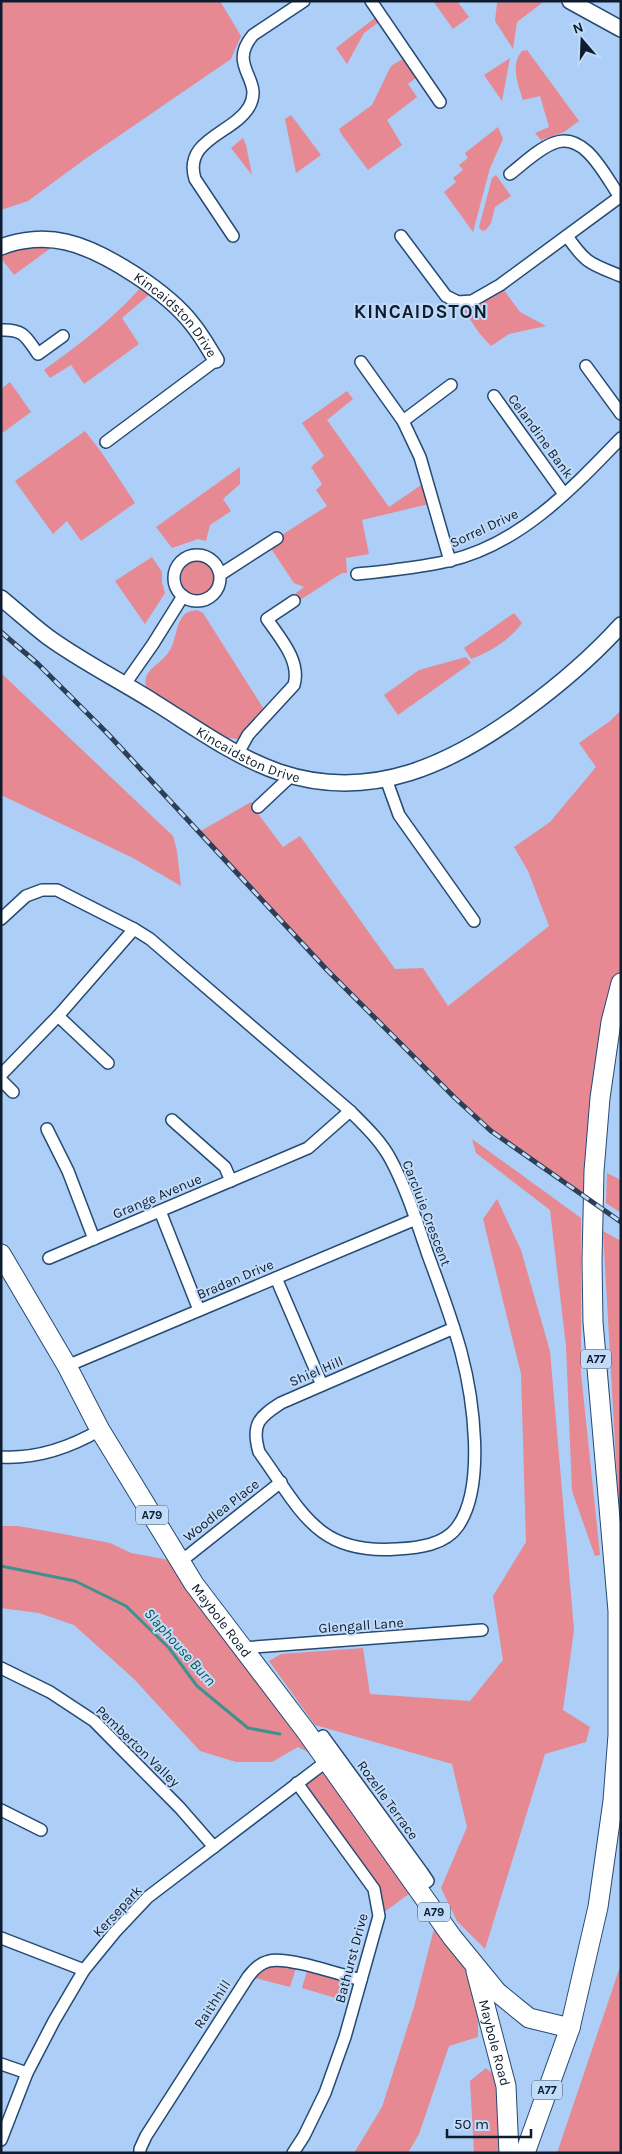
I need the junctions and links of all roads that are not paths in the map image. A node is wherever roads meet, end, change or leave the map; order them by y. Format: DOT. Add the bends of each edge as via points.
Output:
graph roads {
  1 [pos="304,1"];
  2 [pos="570,1"];
  3 [pos="376,3"];
  4 [pos="621,29"];
  5 [pos="440,102"];
  6 [pos="510,174"];
  7 [pos="620,196"];
  8 [pos="233,236"];
  9 [pos="401,236"];
  10 [pos="567,236"];
  11 [pos="1,247"];
  12 [pos="621,276"];
  13 [pos="1,330"];
  14 [pos="64,336"];
  15 [pos="216,360"];
  16 [pos="361,362"];
  17 [pos="586,366"];
  18 [pos="451,385"];
  19 [pos="494,396"];
  20 [pos="621,414"];
  21 [pos="403,421"];
  22 [pos="621,438"];
  23 [pos="106,442"];
  24 [pos="564,494"];
  25 [pos="277,538"];
  26 [pos="450,561"];
  27 [pos="220,574"];
  28 [pos="357,574"];
  29 [pos="183,596"];
  30 [pos="1,598"];
  31 [pos="294,601"];
  32 [pos="621,625"];
  33 [pos="125,684"];
  34 [pos="238,753"];
  35 [pos="291,776"];
  36 [pos="386,779"];
  37 [pos="258,806"];
  38 [pos="1,919"];
  39 [pos="474,921"];
  40 [pos="134,929"];
  41 [pos="621,984"];
  42 [pos="58,1016"];
  43 [pos="108,1063"];
  44 [pos="1,1075"];
  45 [pos="1,1080"];
  46 [pos="12,1092"];
  47 [pos="350,1111"];
  48 [pos="172,1120"];
  49 [pos="47,1129"];
  50 [pos="231,1181"];
  51 [pos="160,1212"];
  52 [pos="416,1220"];
  53 [pos="94,1240"];
  54 [pos="1,1254"];
  55 [pos="49,1258"];
  56 [pos="276,1278"];
  57 [pos="200,1310"];
  58 [pos="454,1328"];
  59 [pos="67,1366"];
  60 [pos="322,1385"];
  61 [pos="100,1430"];
  62 [pos="1,1456"];
  63 [pos="281,1482"];
  64 [pos="180,1562"];
  65 [pos="482,1630"];
  66 [pos="242,1648"];
  67 [pos="1,1668"];
  68 [pos="313,1742"];
  69 [pos="327,1761"];
  70 [pos="298,1783"];
  71 [pos="1,1810"];
  72 [pos="41,1830"];
  73 [pos="214,1847"];
  74 [pos="417,1888"];
  75 [pos="1,1938"];
  76 [pos="474,1964"];
  77 [pos="84,1970"];
  78 [pos="361,1980"];
  79 [pos="570,2028"];
  80 [pos="1,2064"];
  81 [pos="27,2073"];
  82 [pos="1,2140"];
  83 [pos="140,2153"];
  84 [pos="293,2153"];
  85 [pos="509,2153"];
  86 [pos="525,2153"];
  1 -- 8 [label="street" via="247,43 242,58 254,92 250,105 242,116 202,145 194,156 192,169 195,179"];
  2 -- 4 [label="street"];
  3 -- 5 [label="street"];
  6 -- 7 [label="street" via="549,146 565,140 582,147"];
  7 -- 10 [label="street"];
  9 -- 10 [label="street" via="446,296 458,302 485,296"];
  10 -- 12 [label="street" via="592,265"];
  11 -- 15 [label="street, Kincaidston Drive" via="33,240 65,242 108,260 152,286 172,303 193,324"];
  13 -- 14 [label="street" via="23,333 38,354"];
  15 -- 23 [label="street, Kincaidston Drive"];
  16 -- 21 [label="street"];
  17 -- 20 [label="street"];
  18 -- 21 [label="street"];
  19 -- 24 [label="street, Celandine Bank"];
  21 -- 26 [label="street" via="420,457"];
  22 -- 24 [label="street, Sorrel Drive"];
  24 -- 26 [label="street, Sorrel Drive" via="521,530"];
  25 -- 27 [label="street"];
  26 -- 28 [label="street, Sorrel Drive"];
  27 -- 29 [label="street" via="219,587 210,597 196,601"];
  27 -- 29 [label="street" via="209,557 196,554 183,559 174,578"];
  29 -- 33 [label="street"];
  30 -- 33 [label="street, Kincaidston Drive" via="48,637"];
  31 -- 34 [label="street" via="268,619 293,658 296,680 288,693 248,735"];
  32 -- 36 [label="street, Kincaidston Drive" via="566,679 494,732 443,761"];
  33 -- 34 [label="street, Kincaidston Drive"];
  34 -- 35 [label="street, Kincaidston Drive"];
  35 -- 36 [label="street, Kincaidston Drive" via="350,783"];
  35 -- 37 [label="street"];
  36 -- 39 [label="street" via="399,815"];
  38 -- 40 [label="street, Carcluie Crescent" via="26,896 42,890 57,890"];
  40 -- 42 [label="street"];
  40 -- 47 [label="street, Carcluie Crescent" via="150,939"];
  41 -- 79 [label="main road, A77" via="611,1022 600,1098 592,1261 593,1322 618,1611 618,1735 613,1801 598,1907"];
  42 -- 43 [label="street"];
  42 -- 44 [label="street"];
  45 -- 46 [label="street"];
  47 -- 50 [label="street, Grange Avenue" via="308,1148"];
  47 -- 52 [label="street, Carcluie Crescent" via="374,1134 390,1159"];
  48 -- 50 [label="street, Grange Avenue" via="225,1167"];
  49 -- 53 [label="street" via="68,1171"];
  50 -- 51 [label="street, Grange Avenue"];
  51 -- 53 [label="street, Grange Avenue"];
  51 -- 57 [label="street"];
  52 -- 56 [label="street, Bradan Drive"];
  52 -- 58 [label="street, Carcluie Crescent"];
  53 -- 55 [label="street, Grange Avenue"];
  54 -- 59 [label="main road, Maybole Road / A79"];
  56 -- 57 [label="street, Bradan Drive"];
  56 -- 60 [label="street"];
  57 -- 59 [label="street, Bradan Drive"];
  58 -- 60 [label="street, Shiel Hill"];
  58 -- 63 [label="street, Carcluie Crescent" via="462,1354 472,1414 474,1459 469,1507 457,1527 438,1542 418,1548 361,1549 320,1532"];
  59 -- 61 [label="main road, Maybole Road / A79"];
  60 -- 63 [label="street, Shiel Hill" via="281,1403 262,1416 256,1428 259,1452"];
  61 -- 62 [label="street" via="48,1453 20,1458"];
  61 -- 64 [label="main road, Maybole Road / A79"];
  63 -- 64 [label="street, Woodlea Place"];
  64 -- 66 [label="main road, Maybole Road / A79"];
  65 -- 66 [label="street, Glengall Lane"];
  66 -- 68 [label="main road, Maybole Road / A79"];
  67 -- 73 [label="street, Pemberton Valley" via="50,1692 94,1721"];
  68 -- 69 [label="main road, Maybole Road / A79"];
  68 -- 74 [label="street, Rozelle Terrace" via="323,1736 422,1872 428,1881"];
  69 -- 70 [label="street, Kersepark"];
  69 -- 74 [label="main road, Maybole Road / A79"];
  70 -- 73 [label="street, Kersepark"];
  70 -- 78 [label="street, Bathurst Drive" via="374,1888 379,1916"];
  71 -- 72 [label="street"];
  73 -- 77 [label="street, Kersepark" via="148,1897"];
  74 -- 76 [label="main road, Maybole Road / A79"];
  75 -- 77 [label="street"];
  76 -- 79 [label="main road, Maybole Road / A79" via="497,1992 529,2018"];
  76 -- 85 [label="main road, Maybole Road / A79" via="506,2086"];
  77 -- 81 [label="street, Kersepark"];
  78 -- 83 [label="street, Raithhill" via="284,1960 256,1966 146,2136"];
  78 -- 84 [label="street, Bathurst Drive" via="326,2093"];
  79 -- 86 [label="main road, A77"];
  80 -- 81 [label="street"];
  81 -- 82 [label="street, Kersepark"];
}
